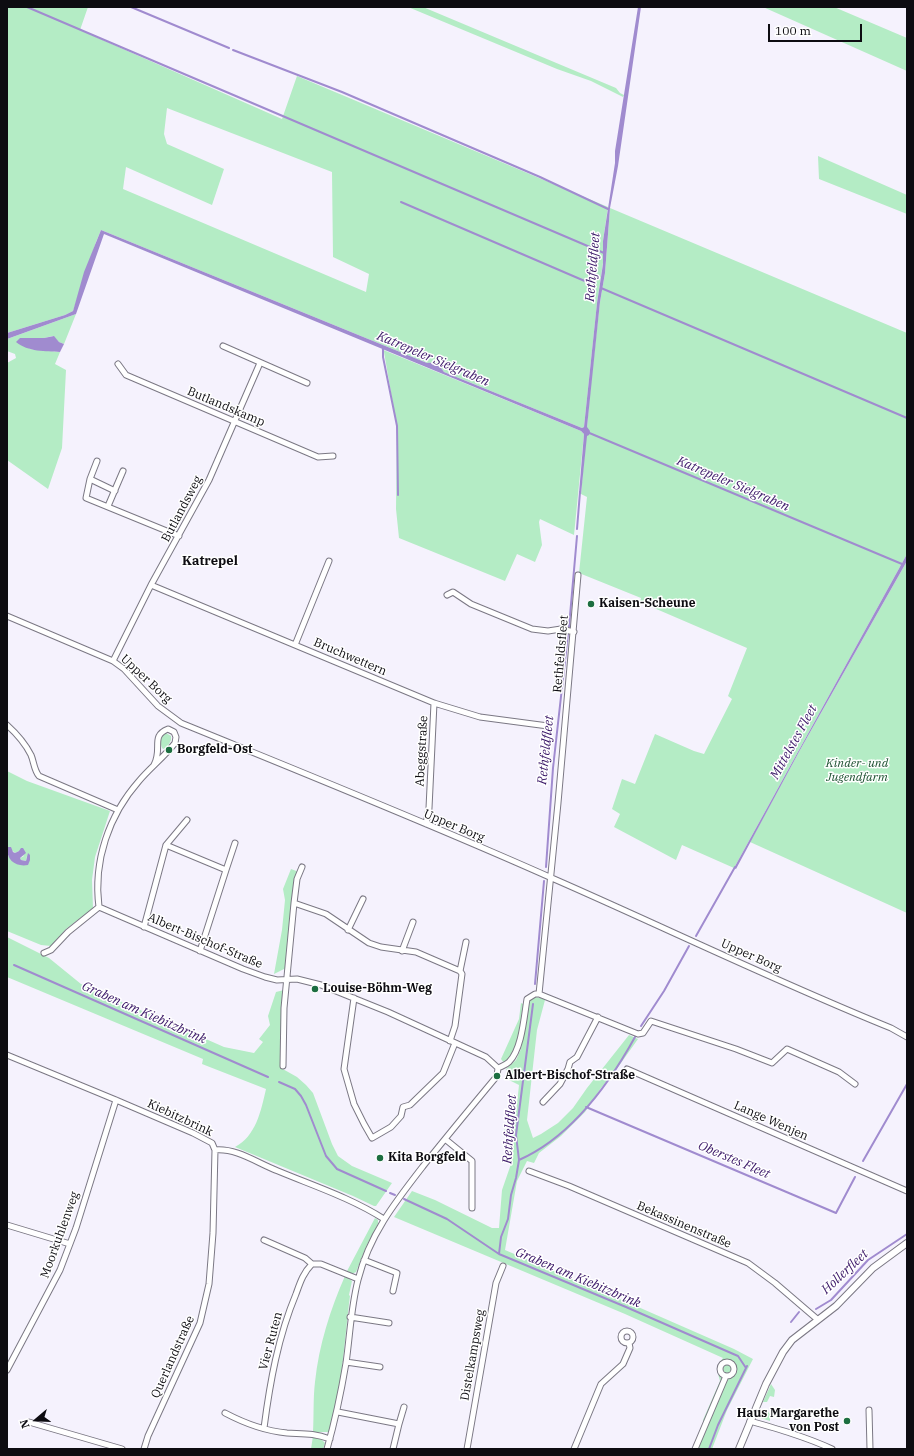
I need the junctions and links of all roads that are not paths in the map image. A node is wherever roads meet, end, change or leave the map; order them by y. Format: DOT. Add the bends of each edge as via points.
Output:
graph roads {
  1 [pos="223,346"];
  2 [pos="260,363"];
  3 [pos="118,364"];
  4 [pos="306,383"];
  5 [pos="234,421"];
  6 [pos="332,456"];
  7 [pos="97,461"];
  8 [pos="123,471"];
  9 [pos="90,480"];
  10 [pos="115,491"];
  11 [pos="108,506"];
  12 [pos="179,536"];
  13 [pos="329,561"];
  14 [pos="578,575"];
  15 [pos="152,585"];
  16 [pos="447,595"];
  17 [pos="7,616"];
  18 [pos="574,632"];
  19 [pos="295,645"];
  20 [pos="113,661"];
  21 [pos="434,703"];
  22 [pos="181,723"];
  23 [pos="7,725"];
  24 [pos="548,726"];
  25 [pos="174,732"];
  26 [pos="154,765"];
  27 [pos="118,810"];
  28 [pos="187,820"];
  29 [pos="426,824"];
  30 [pos="235,843"];
  31 [pos="166,845"];
  32 [pos="302,868"];
  33 [pos="226,870"];
  34 [pos="551,878"];
  35 [pos="363,899"];
  36 [pos="294,903"];
  37 [pos="98,907"];
  38 [pos="413,922"];
  39 [pos="144,927"];
  40 [pos="348,930"];
  41 [pos="466,942"];
  42 [pos="200,951"];
  43 [pos="402,951"];
  44 [pos="44,953"];
  45 [pos="460,971"];
  46 [pos="286,979"];
  47 [pos="539,994"];
  48 [pos="354,998"];
  49 [pos="598,1017"];
  50 [pos="907,1037"];
  51 [pos="453,1042"];
  52 [pos="7,1055"];
  53 [pos="283,1066"];
  54 [pos="497,1066"];
  55 [pos="627,1069"];
  56 [pos="855,1084"];
  57 [pos="116,1100"];
  58 [pos="543,1102"];
  59 [pos="445,1139"];
  60 [pos="215,1150"];
  61 [pos="528,1172"];
  62 [pos="907,1191"];
  63 [pos="472,1208"];
  64 [pos="384,1219"];
  65 [pos="7,1225"];
  66 [pos="264,1240"];
  67 [pos="907,1243"];
  68 [pos="70,1244"];
  69 [pos="364,1260"];
  70 [pos="312,1264"];
  71 [pos="503,1266"];
  72 [pos="358,1279"];
  73 [pos="393,1291"];
  74 [pos="350,1317"];
  75 [pos="817,1319"];
  76 [pos="389,1323"];
  77 [pos="629,1343"];
  78 [pos="346,1362"];
  79 [pos="380,1367"];
  80 [pos="7,1370"];
  81 [pos="726,1376"];
  82 [pos="404,1407"];
  83 [pos="869,1410"];
  84 [pos="338,1412"];
  85 [pos="225,1413"];
  86 [pos="750,1421"];
  87 [pos="29,1422"];
  88 [pos="398,1424"];
  89 [pos="264,1428"];
  90 [pos="330,1439"];
  91 [pos="122,1449"];
  92 [pos="144,1449"];
  93 [pos="327,1449"];
  94 [pos="393,1449"];
  95 [pos="467,1449"];
  96 [pos="574,1449"];
  97 [pos="695,1449"];
  98 [pos="739,1449"];
  99 [pos="832,1449"];
  100 [pos="870,1449"];
  1 -- 2 [label="street"];
  2 -- 4 [label="street"];
  2 -- 5 [label="street, Butlandsweg"];
  3 -- 5 [label="street, Butlandskamp" via="126,375"];
  5 -- 6 [label="street, Butlandskamp" via="318,457"];
  5 -- 12 [label="street, Butlandsweg" via="209,480"];
  7 -- 9 [label="street"];
  8 -- 10 [label="street"];
  9 -- 10 [label="street"];
  9 -- 11 [label="street" via="86,498"];
  10 -- 11 [label="street"];
  11 -- 12 [label="street"];
  12 -- 15 [label="street, Butlandsweg"];
  13 -- 19 [label="street"];
  14 -- 18 [label="street, Rethfeldsfleet"];
  15 -- 19 [label="street, Bruchwettern"];
  15 -- 20 [label="street, Butlandsweg"];
  16 -- 18 [label="street" via="453,592 471,604 532,629 561,629"];
  17 -- 20 [label="street, Upper Borg"];
  18 -- 34 [label="street, Rethfeldsfleet"];
  19 -- 21 [label="street, Bruchwettern"];
  20 -- 22 [label="street, Upper Borg" via="124,669 158,706"];
  21 -- 24 [label="street, Bruchwettern" via="480,717"];
  21 -- 29 [label="street, Abeggstraße"];
  22 -- 25 [label="street"];
  22 -- 29 [label="street, Upper Borg"];
  23 -- 27 [label="street" via="25,744 39,776"];
  25 -- 26 [label="street" via="175,743"];
  25 -- 26 [label="street" via="168,729 159,734 159,751"];
  26 -- 27 [label="street" via="128,794"];
  27 -- 37 [label="street" via="102,849 97,887"];
  28 -- 31 [label="street"];
  29 -- 34 [label="street, Upper Borg"];
  30 -- 33 [label="street"];
  31 -- 33 [label="street"];
  31 -- 39 [label="street"];
  32 -- 36 [label="street"];
  33 -- 42 [label="street"];
  34 -- 47 [label="street, Rethfeldsfleet"];
  34 -- 50 [label="street, Upper Borg"];
  35 -- 40 [label="street"];
  36 -- 40 [label="street" via="326,914"];
  36 -- 46 [label="street"];
  37 -- 39 [label="street, Albert-Bischof-Straße"];
  37 -- 44 [label="street" via="51,950"];
  38 -- 43 [label="street"];
  39 -- 42 [label="street, Albert-Bischof-Straße"];
  40 -- 43 [label="street" via="375,945"];
  41 -- 45 [label="street"];
  42 -- 46 [label="street, Albert-Bischof-Straße" via="265,977"];
  43 -- 45 [label="street" via="416,952"];
  45 -- 51 [label="street" via="462,974"];
  46 -- 48 [label="street, Albert-Bischof-Straße" via="307,981"];
  46 -- 53 [label="street" via="282,1028"];
  47 -- 49 [label="street"];
  47 -- 54 [label="street" via="527,999 514,1056 508,1064"];
  48 -- 51 [label="street, Albert-Bischof-Straße"];
  48 -- 51 [label="street" via="344,1069 354,1104 372,1138 391,1127 401,1116 403,1107 410,1105 443,1073"];
  49 -- 56 [label="street" via="638,1034 642,1033 651,1021 772,1063 788,1050 839,1072"];
  49 -- 58 [label="street" via="577,1057 570,1062 560,1084"];
  51 -- 54 [label="street, Albert-Bischof-Straße" via="486,1057"];
  52 -- 57 [label="street, Kiebitzbrink"];
  54 -- 59 [label="street" via="497,1076"];
  55 -- 62 [label="street, Lange Wenjen"];
  57 -- 60 [label="street, Kiebitzbrink" via="208,1140"];
  57 -- 68 [label="street, Moorkuhlenweg"];
  59 -- 63 [label="street" via="472,1162"];
  59 -- 64 [label="street"];
  60 -- 64 [label="street, Kiebitzbrink" via="230,1150 350,1200"];
  60 -- 92 [label="street, Querlandstraße" via="209,1284 200,1323"];
  61 -- 75 [label="street, Bekassinenstraße" via="586,1192 748,1263"];
  64 -- 69 [label="street"];
  65 -- 68 [label="street"];
  66 -- 70 [label="street" via="305,1258"];
  67 -- 75 [label="street" via="873,1268 836,1306"];
  68 -- 80 [label="street, Moorkuhlenweg" via="60,1270"];
  69 -- 72 [label="street"];
  69 -- 73 [label="street" via="397,1273"];
  70 -- 72 [label="street" via="321,1264"];
  70 -- 89 [label="street, Vier Ruten" via="305,1272 285,1324 274,1363"];
  71 -- 95 [label="street, Distelkampsweg" via="496,1283"];
  72 -- 74 [label="street"];
  74 -- 76 [label="street"];
  74 -- 78 [label="street"];
  75 -- 86 [label="street" via="799,1333 783,1352"];
  77 -- 96 [label="street" via="630,1348 623,1364 601,1384"];
  78 -- 79 [label="street"];
  78 -- 84 [label="street"];
  81 -- 97 [label="street"];
  82 -- 88 [label="street"];
  83 -- 100 [label="street"];
  84 -- 88 [label="street"];
  84 -- 90 [label="street"];
  85 -- 89 [label="street" via="243,1423"];
  86 -- 98 [label="street"];
  86 -- 99 [label="street"];
  87 -- 91 [label="street"];
  88 -- 94 [label="street"];
  89 -- 90 [label="street" via="286,1433 307,1432"];
  90 -- 93 [label="street"];
}
